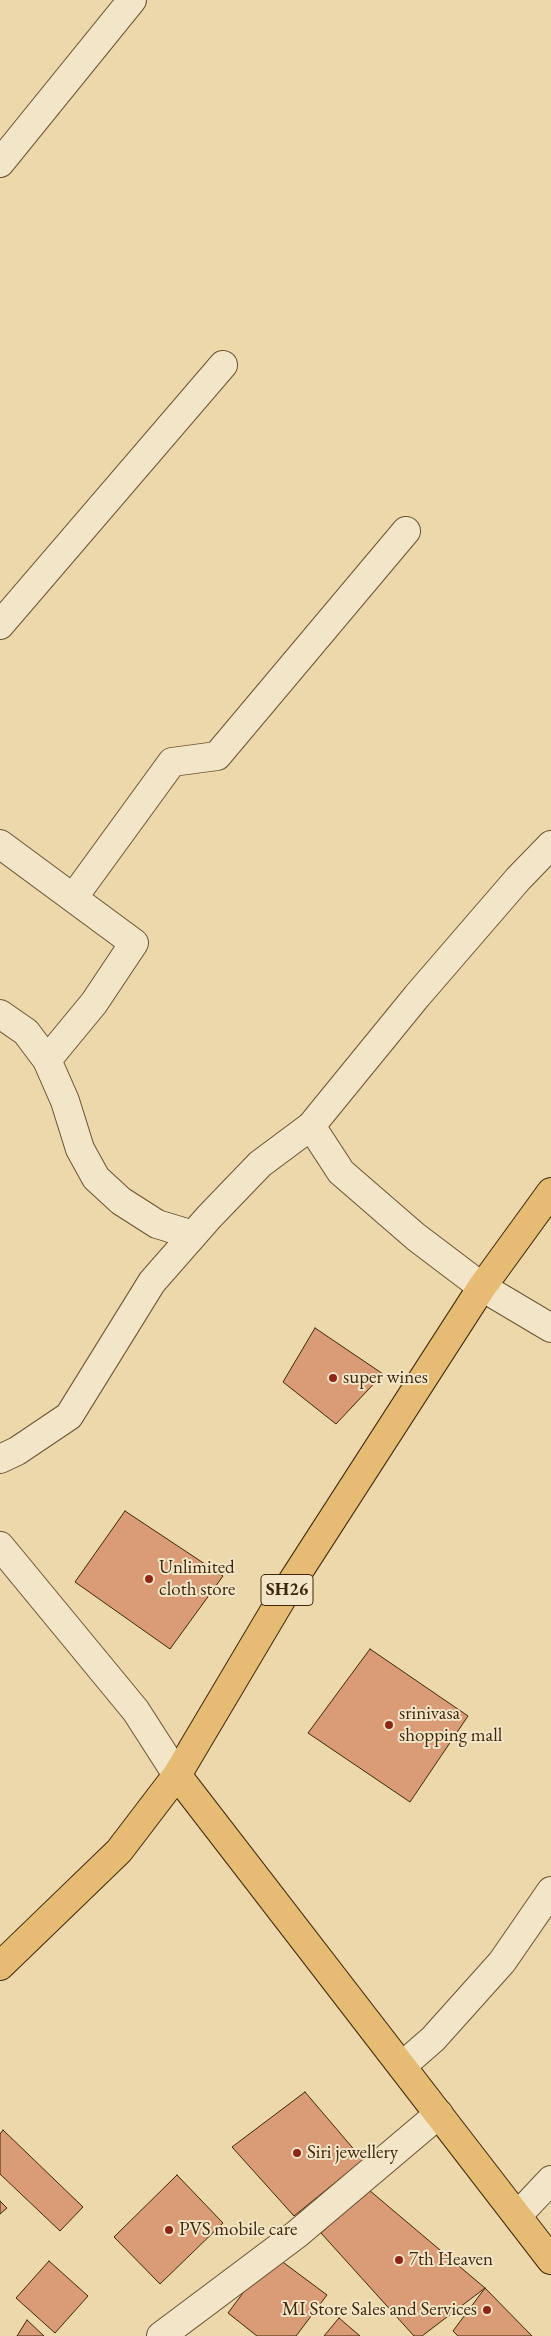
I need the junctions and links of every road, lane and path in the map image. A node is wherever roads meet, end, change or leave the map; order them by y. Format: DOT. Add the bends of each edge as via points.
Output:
graph roads {
  1 [pos="132,0"];
  2 [pos="0,163"];
  3 [pos="223,365"];
  4 [pos="406,531"];
  5 [pos="0,625"];
  6 [pos="0,844"];
  7 [pos="551,845"];
  8 [pos="73,898"];
  9 [pos="0,1014"];
  10 [pos="48,1060"];
  11 [pos="311,1126"];
  12 [pos="551,1192"];
  13 [pos="193,1235"];
  14 [pos="482,1287"];
  15 [pos="551,1328"];
  16 [pos="0,1459"];
  17 [pos="0,1546"];
  18 [pos="177,1775"];
  19 [pos="551,1891"];
  20 [pos="0,1966"];
  21 [pos="402,2066"];
  22 [pos="440,2114"];
  23 [pos="551,2180"];
  24 [pos="518,2215"];
  25 [pos="551,2260"];
  26 [pos="161,2336"];
  1 -- 2 [label="street"];
  3 -- 5 [label="street"];
  4 -- 8 [label="street" via="217,756 172,762"];
  6 -- 8 [label="street"];
  7 -- 11 [label="street" via="418,996"];
  8 -- 10 [label="street" via="134,943 94,1003"];
  9 -- 10 [label="street" via="26,1032"];
  10 -- 13 [label="street" via="80,1148 96,1178 121,1202 157,1224"];
  11 -- 13 [label="street" via="260,1164"];
  11 -- 14 [label="street" via="341,1172 416,1237"];
  12 -- 14 [label="main road, SH26"];
  13 -- 16 [label="street" via="152,1282 69,1416"];
  14 -- 15 [label="street"];
  14 -- 18 [label="main road, SH26" via="288,1588"];
  17 -- 18 [label="street" via="136,1711"];
  18 -- 20 [label="main road, SH26" via="119,1850"];
  18 -- 21 [label="main road"];
  19 -- 21 [label="street" via="502,1962 433,2038"];
  21 -- 22 [label="main road"];
  22 -- 24 [label="main road"];
  22 -- 26 [label="street" via="297,2234"];
  23 -- 24 [label="street"];
  24 -- 25 [label="main road"];
}
